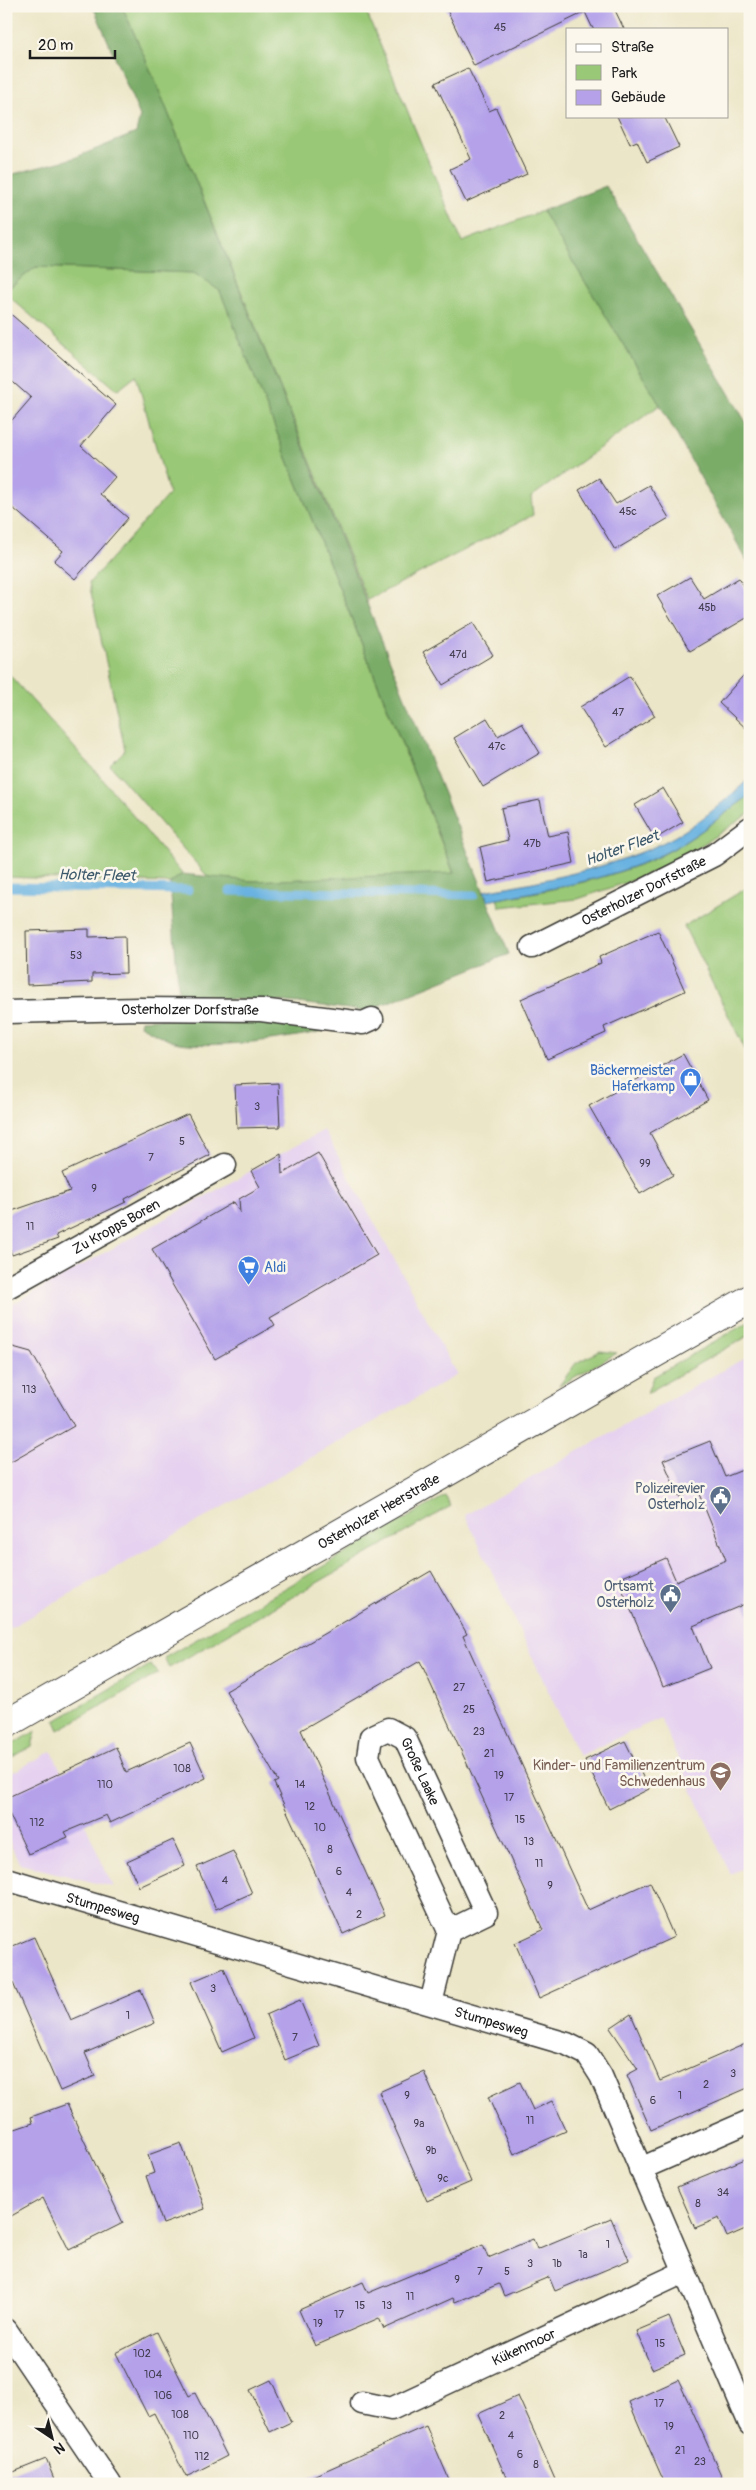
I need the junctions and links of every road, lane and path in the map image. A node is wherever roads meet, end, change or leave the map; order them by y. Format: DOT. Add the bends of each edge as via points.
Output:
graph roads {
  1 [pos="750,828"];
  2 [pos="532,947"];
  3 [pos="6,1012"];
  4 [pos="372,1019"];
  5 [pos="225,1165"];
  6 [pos="6,1288"];
  7 [pos="750,1299"];
  8 [pos="6,1724"];
  9 [pos="6,1879"];
  10 [pos="449,1931"];
  11 [pos="431,2003"];
  12 [pos="750,2121"];
  13 [pos="640,2169"];
  14 [pos="684,2272"];
  15 [pos="6,2330"];
  16 [pos="362,2402"];
  17 [pos="750,2424"];
  18 [pos="110,2484"];
  1 -- 2 [label="street, Osterholzer Dorfstraße" via="714,855"];
  3 -- 4 [label="street, Osterholzer Dorfstraße" via="261,1010 363,1023"];
  5 -- 6 [label="street, Zu Kropps Boren"];
  7 -- 8 [label="main road, Osterholzer Heerstraße"];
  9 -- 11 [label="street, Stumpesweg"];
  10 -- 10 [label="street, Große Laake" via="486,1913 405,1738 388,1729 371,1737 368,1757"];
  10 -- 11 [label="street"];
  11 -- 13 [label="street, Stumpesweg" via="567,2044 587,2054 601,2076"];
  12 -- 13 [label="street"];
  13 -- 14 [label="street, Stumpesweg"];
  14 -- 16 [label="street, Kükenmoor" via="391,2410"];
  14 -- 17 [label="street, Stumpesweg"];
  15 -- 18 [label="street"];
}
